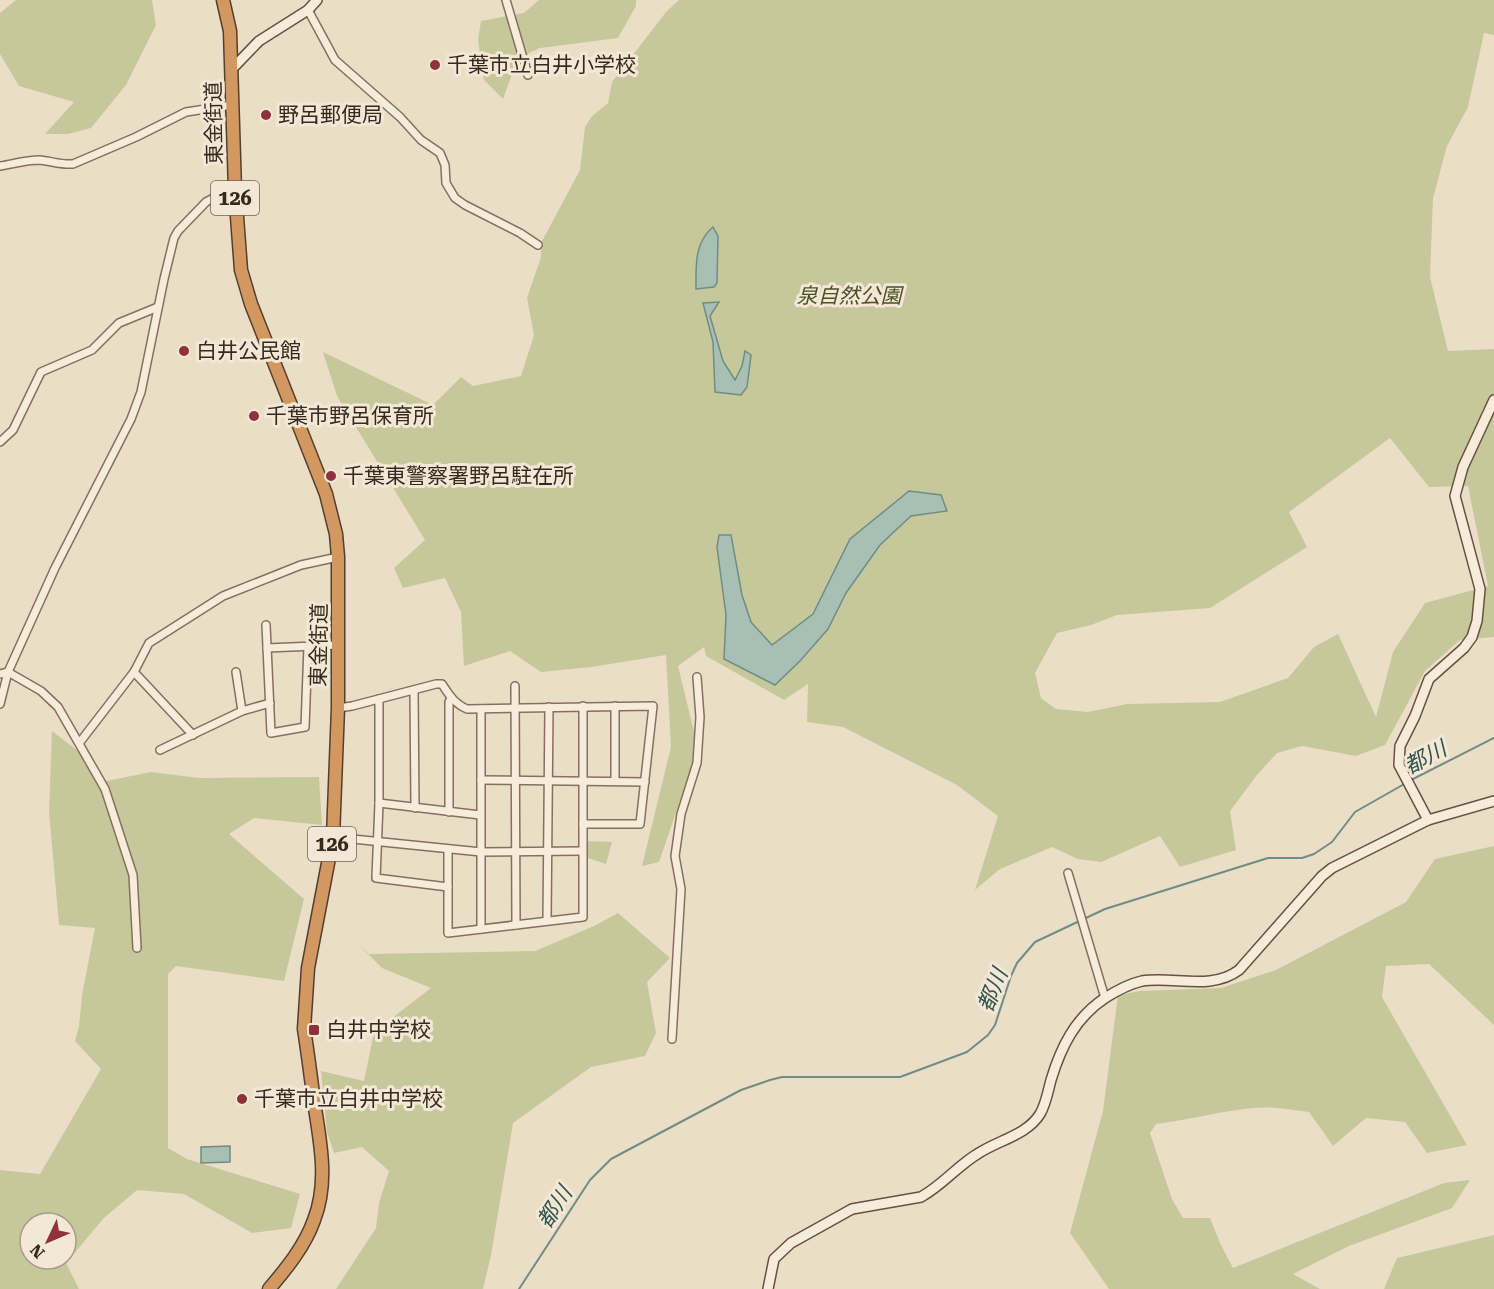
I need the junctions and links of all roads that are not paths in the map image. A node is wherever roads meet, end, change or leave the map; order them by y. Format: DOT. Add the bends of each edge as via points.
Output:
graph roads {
  1 [pos="223,0"];
  2 [pos="316,0"];
  3 [pos="506,0"];
  4 [pos="308,10"];
  5 [pos="232,69"];
  6 [pos="528,75"];
  7 [pos="232,105"];
  8 [pos="0,166"];
  9 [pos="235,190"];
  10 [pos="538,245"];
  11 [pos="158,307"];
  12 [pos="1494,400"];
  13 [pos="0,442"];
  14 [pos="338,557"];
  15 [pos="266,625"];
  16 [pos="338,645"];
  17 [pos="308,646"];
  18 [pos="267,648"];
  19 [pos="134,672"];
  20 [pos="236,672"];
  21 [pos="4,673"];
  22 [pos="697,677"];
  23 [pos="515,686"];
  24 [pos="414,690"];
  25 [pos="451,698"];
  26 [pos="379,699"];
  27 [pos="270,703"];
  28 [pos="0,704"];
  29 [pos="583,706"];
  30 [pos="615,706"];
  31 [pos="549,707"];
  32 [pos="338,708"];
  33 [pos="481,709"];
  34 [pos="516,709"];
  35 [pos="242,711"];
  36 [pos="193,735"];
  37 [pos="80,742"];
  38 [pos="160,750"];
  39 [pos="481,780"];
  40 [pos="515,780"];
  41 [pos="548,781"];
  42 [pos="583,781"];
  43 [pos="615,781"];
  44 [pos="645,782"];
  45 [pos="1494,801"];
  46 [pos="379,803"];
  47 [pos="415,808"];
  48 [pos="449,812"];
  49 [pos="480,815"];
  50 [pos="1428,820"];
  51 [pos="583,824"];
  52 [pos="333,837"];
  53 [pos="378,842"];
  54 [pos="448,849"];
  55 [pos="548,851"];
  56 [pos="582,851"];
  57 [pos="481,852"];
  58 [pos="515,852"];
  59 [pos="1068,873"];
  60 [pos="448,887"];
  61 [pos="547,921"];
  62 [pos="516,925"];
  63 [pos="482,929"];
  64 [pos="136,948"];
  65 [pos="1105,998"];
  66 [pos="672,1039"];
  67 [pos="269,1289"];
  68 [pos="768,1289"];
  1 -- 5 [label="highway, 東金街道 / 126"];
  2 -- 4 [label="street"];
  3 -- 6 [label="street"];
  4 -- 5 [label="street" via="259,41"];
  4 -- 10 [label="street" via="335,60 440,153 446,183 455,198"];
  5 -- 7 [label="highway, 東金街道 / 126"];
  7 -- 8 [label="street" via="186,112 73,164 40,160"];
  7 -- 9 [label="highway, 東金街道 / 126"];
  9 -- 11 [label="street" via="206,202 178,231"];
  9 -- 14 [label="highway, 東金街道 / 126" via="238,250 245,287 326,494"];
  11 -- 13 [label="street" via="119,323 92,350 41,372 13,430"];
  11 -- 21 [label="street" via="141,392 130,419"];
  12 -- 50 [label="street" via="1463,467 1455,496 1480,589 1478,621 1464,648 1429,679 1400,746 1399,765"];
  14 -- 16 [label="highway, 東金街道 / 126"];
  14 -- 19 [label="street" via="301,565 223,596 149,643"];
  15 -- 18 [label="street"];
  16 -- 17 [label="street"];
  16 -- 32 [label="highway, 東金街道 / 126"];
  17 -- 18 [label="street"];
  17 -- 27 [label="street" via="305,727 271,733"];
  18 -- 27 [label="street"];
  19 -- 36 [label="street"];
  19 -- 37 [label="street"];
  20 -- 35 [label="street"];
  21 -- 28 [label="street"];
  21 -- 37 [label="street" via="41,691 58,706"];
  22 -- 66 [label="street" via="697,763 681,814 675,856 681,889"];
  23 -- 34 [label="street"];
  24 -- 25 [label="street" via="442,684"];
  24 -- 26 [label="street"];
  24 -- 47 [label="street"];
  25 -- 33 [label="street" via="460,706"];
  25 -- 48 [label="street"];
  26 -- 32 [label="street"];
  26 -- 46 [label="street"];
  27 -- 35 [label="street"];
  29 -- 30 [label="street"];
  29 -- 31 [label="street"];
  29 -- 42 [label="street"];
  30 -- 43 [label="street"];
  30 -- 44 [label="street" via="653,706"];
  31 -- 34 [label="street"];
  31 -- 41 [label="street"];
  32 -- 52 [label="highway, 東金街道 / 126"];
  33 -- 34 [label="street"];
  33 -- 39 [label="street"];
  34 -- 40 [label="street"];
  35 -- 36 [label="street"];
  36 -- 38 [label="street"];
  37 -- 64 [label="street" via="105,789 133,875"];
  39 -- 40 [label="street"];
  39 -- 49 [label="street"];
  40 -- 41 [label="street"];
  40 -- 58 [label="street"];
  41 -- 42 [label="street"];
  41 -- 55 [label="street"];
  42 -- 43 [label="street"];
  42 -- 51 [label="street"];
  43 -- 44 [label="street"];
  44 -- 51 [label="street" via="640,824"];
  45 -- 50 [label="street"];
  46 -- 47 [label="street"];
  46 -- 53 [label="street"];
  47 -- 48 [label="street"];
  48 -- 49 [label="street"];
  49 -- 57 [label="street"];
  50 -- 65 [label="street" via="1332,868 1233,975 1214,981 1144,981"];
  51 -- 56 [label="street"];
  52 -- 53 [label="street"];
  52 -- 67 [label="highway, 東金街道 / 126" via="308,968 304,1029 322,1155 322,1189 308,1234"];
  53 -- 54 [label="street"];
  53 -- 60 [label="street" via="376,878"];
  54 -- 57 [label="street"];
  54 -- 60 [label="street"];
  55 -- 56 [label="street"];
  55 -- 58 [label="street"];
  55 -- 61 [label="street"];
  56 -- 61 [label="street" via="583,917"];
  57 -- 58 [label="street"];
  57 -- 63 [label="street"];
  58 -- 62 [label="street"];
  59 -- 65 [label="street"];
  60 -- 63 [label="street" via="448,933"];
  61 -- 62 [label="street"];
  62 -- 63 [label="street"];
  65 -- 68 [label="street" via="1082,1018 1065,1041 1039,1115 1023,1131 979,1153 921,1197 852,1209 791,1243 774,1259"];
}
